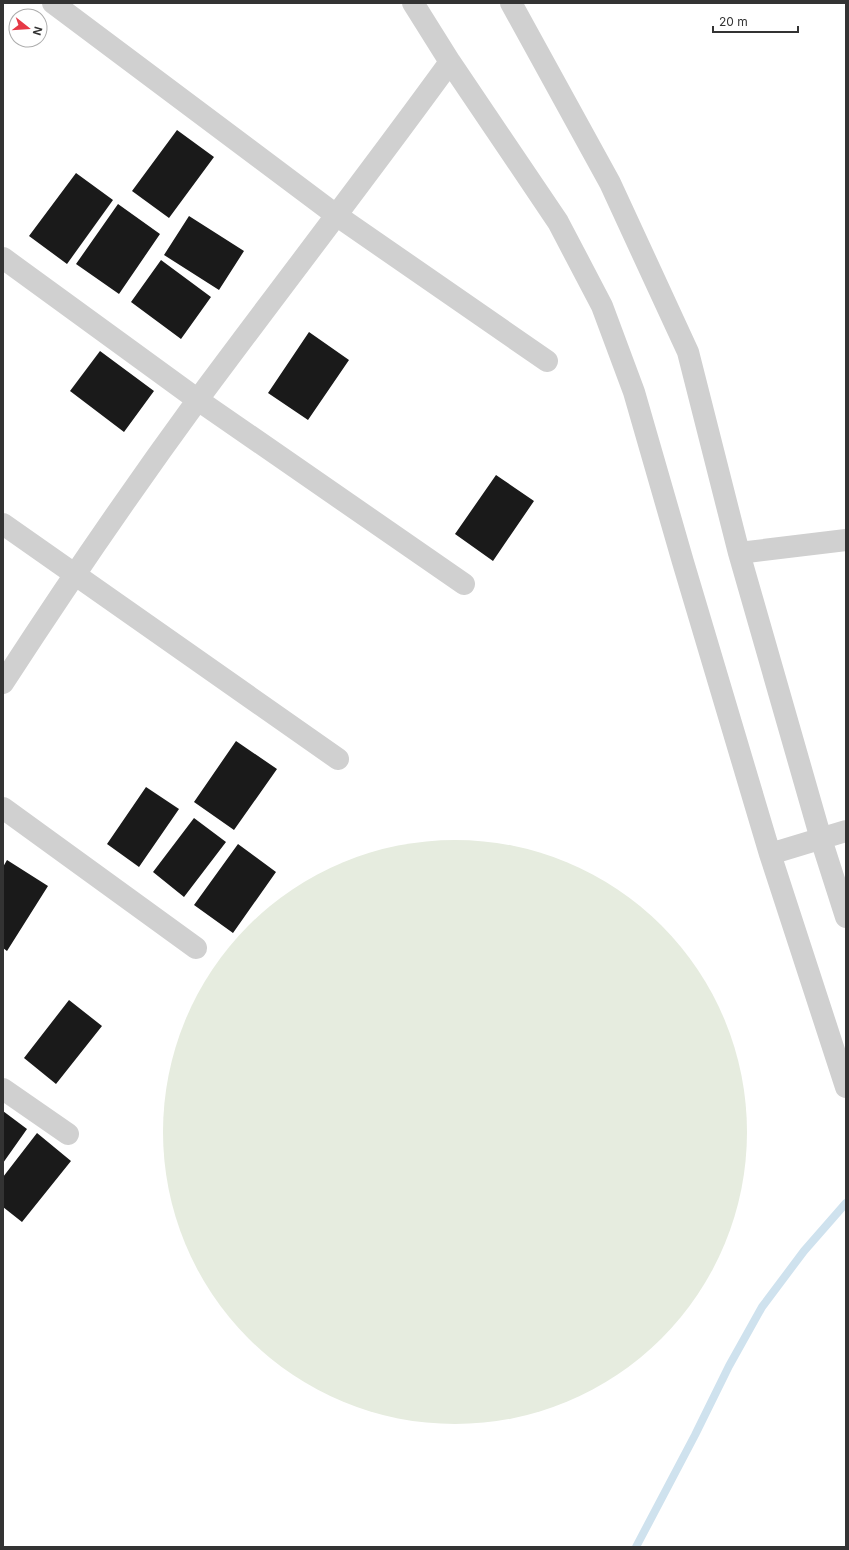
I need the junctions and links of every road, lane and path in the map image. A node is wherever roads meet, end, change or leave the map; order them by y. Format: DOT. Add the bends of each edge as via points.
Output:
graph roads {
  1 [pos="53,3"];
  2 [pos="413,3"];
  3 [pos="511,3"];
  4 [pos="450,62"];
  5 [pos="336,215"];
  6 [pos="3,258"];
  7 [pos="547,361"];
  8 [pos="198,400"];
  9 [pos="3,524"];
  10 [pos="846,540"];
  11 [pos="738,553"];
  12 [pos="74,574"];
  13 [pos="464,584"];
  14 [pos="3,683"];
  15 [pos="338,759"];
  16 [pos="3,808"];
  17 [pos="846,831"];
  18 [pos="821,839"];
  19 [pos="770,854"];
  20 [pos="846,917"];
  21 [pos="196,948"];
  22 [pos="846,1087"];
  23 [pos="3,1089"];
  24 [pos="68,1134"];
  1 -- 5 [label="street"];
  2 -- 4 [label="street"];
  3 -- 11 [label="street" via="610,183 688,352"];
  4 -- 5 [label="street"];
  4 -- 19 [label="street" via="558,222 602,306 634,392"];
  5 -- 7 [label="street"];
  5 -- 8 [label="street"];
  6 -- 8 [label="street"];
  8 -- 12 [label="street"];
  8 -- 13 [label="street"];
  9 -- 12 [label="street"];
  10 -- 11 [label="street"];
  11 -- 18 [label="street"];
  12 -- 14 [label="street"];
  12 -- 15 [label="street"];
  16 -- 21 [label="street"];
  17 -- 18 [label="street"];
  18 -- 19 [label="street"];
  18 -- 20 [label="street"];
  19 -- 22 [label="street"];
  23 -- 24 [label="street"];
}
